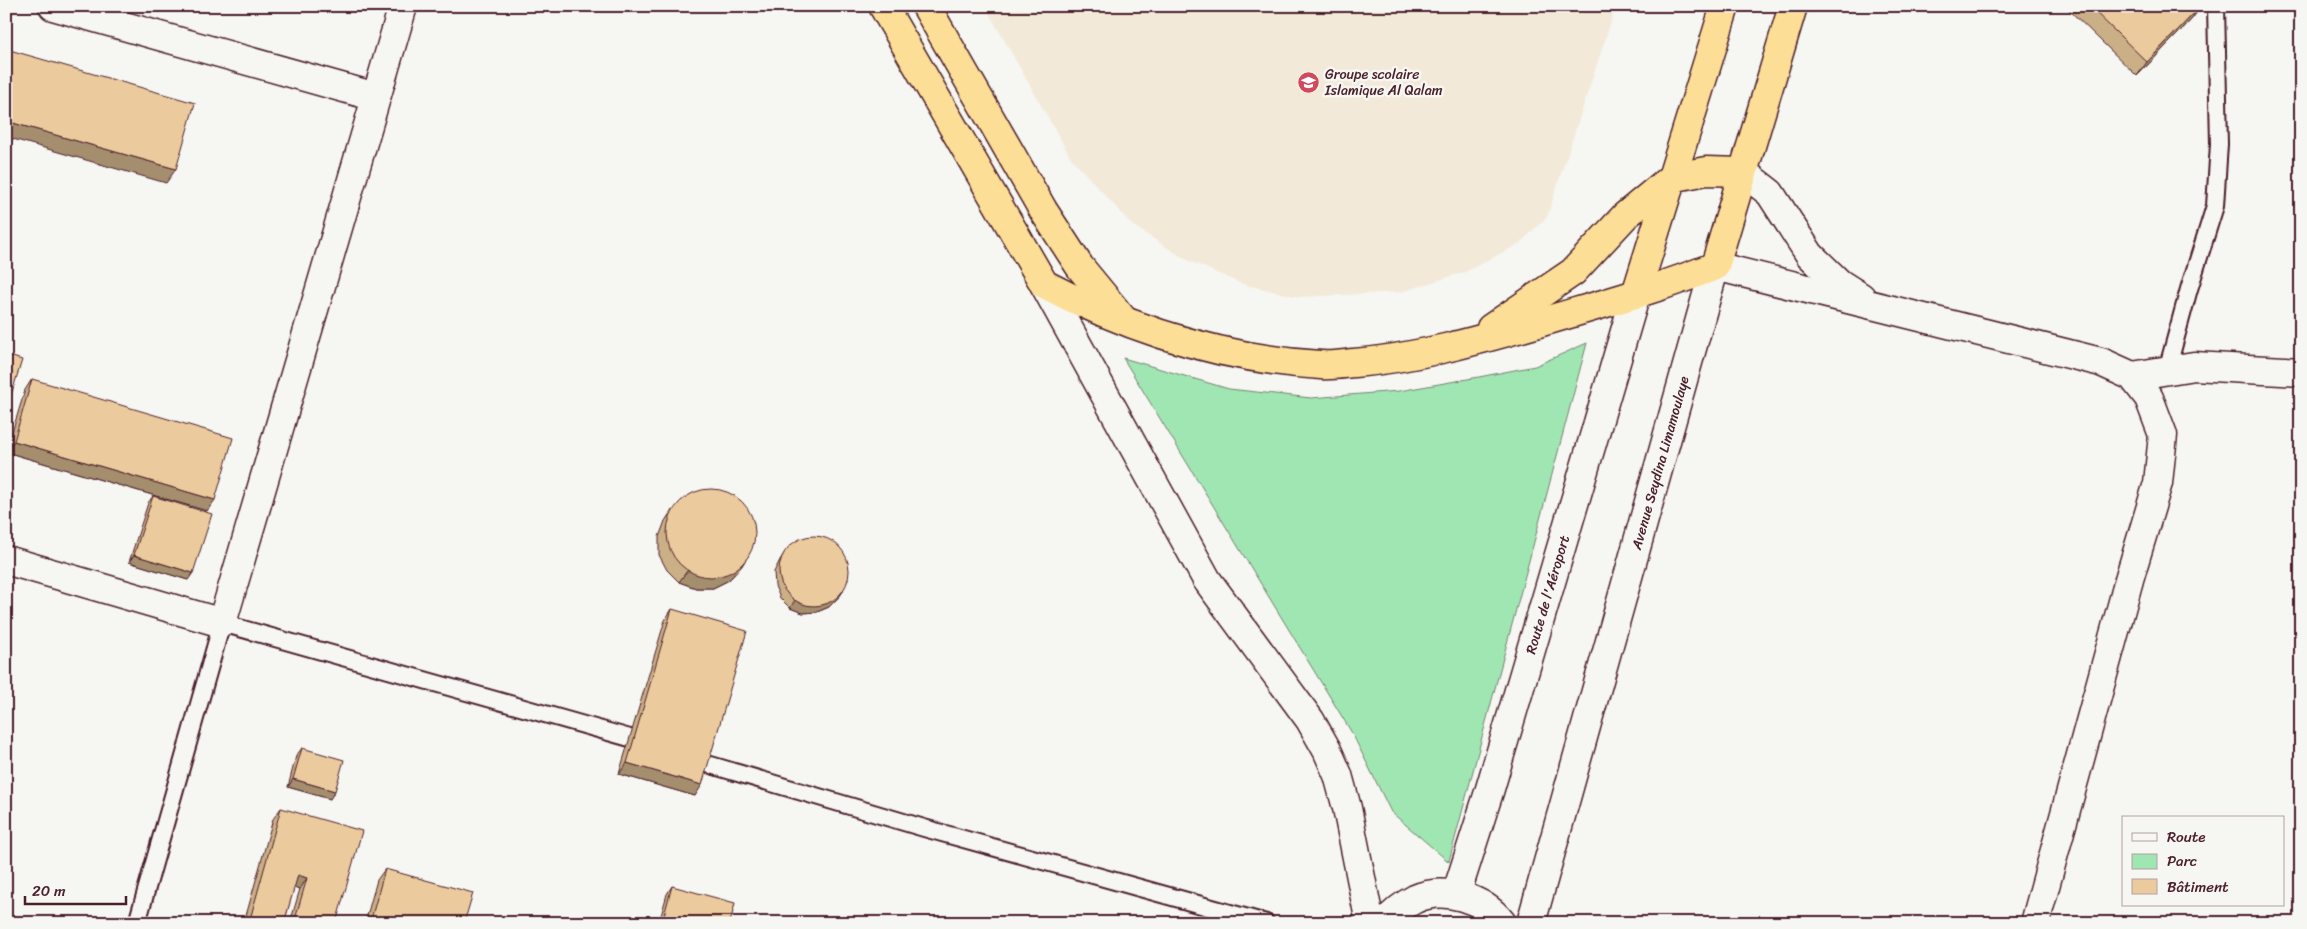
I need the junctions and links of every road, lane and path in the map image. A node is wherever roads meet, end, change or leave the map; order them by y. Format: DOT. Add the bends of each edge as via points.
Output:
graph roads {
  1 [pos="52,6"];
  2 [pos="403,6"];
  3 [pos="883,6"];
  4 [pos="926,6"];
  5 [pos="1725,6"];
  6 [pos="1794,6"];
  7 [pos="2216,6"];
  8 [pos="376,97"];
  9 [pos="1743,172"];
  10 [pos="1671,178"];
  11 [pos="1714,266"];
  12 [pos="1044,284"];
  13 [pos="1636,294"];
  14 [pos="1880,308"];
  15 [pos="1122,318"];
  16 [pos="1470,343"];
  17 [pos="2167,370"];
  18 [pos="2301,372"];
  19 [pos="2132,376"];
  20 [pos="6,560"];
  21 [pos="222,623"];
  22 [pos="630,738"];
  23 [pos="704,762"];
  24 [pos="1456,895"];
  25 [pos="137,923"];
  26 [pos="1266,923"];
  27 [pos="1370,923"];
  28 [pos="1385,923"];
  29 [pos="1502,923"];
  30 [pos="1531,923"];
  31 [pos="2035,923"];
  1 -- 8 [label="street"];
  2 -- 8 [label="street"];
  3 -- 12 [label="highway"];
  4 -- 15 [label="highway" via="1043,210 1080,267"];
  5 -- 10 [label="highway"];
  6 -- 9 [label="highway, Avenue Seydina Limamoulaye"];
  7 -- 17 [label="lane" via="2220,144 2214,206"];
  8 -- 21 [label="street"];
  9 -- 10 [label="highway" via="1706,171"];
  9 -- 11 [label="highway, Avenue Seydina Limamoulaye"];
  9 -- 14 [label="street" via="1770,193 1810,255 1839,283"];
  10 -- 13 [label="highway"];
  10 -- 16 [label="highway" via="1625,216 1573,272"];
  11 -- 13 [label="highway"];
  11 -- 14 [label="street"];
  11 -- 30 [label="street, Avenue Seydina Limamoulaye"];
  12 -- 15 [label="highway" via="1080,303"];
  12 -- 27 [label="street" via="1207,580 1310,720 1327,750 1347,808"];
  13 -- 16 [label="highway"];
  13 -- 24 [label="street, Route de l'Aéroport"];
  14 -- 19 [label="street" via="2101,362"];
  15 -- 16 [label="highway" via="1183,341 1243,356 1322,365 1385,361"];
  17 -- 18 [label="street" via="2194,366"];
  17 -- 19 [label="street"];
  19 -- 31 [label="street" via="2150,398 2163,435 2158,483"];
  20 -- 21 [label="street"];
  21 -- 22 [label="lane"];
  21 -- 25 [label="lane"];
  23 -- 26 [label="lane" via="924,828"];
  24 -- 28 [label="street" via="1437,894 1416,899 1398,909"];
  24 -- 29 [label="street" via="1481,904"];
}
